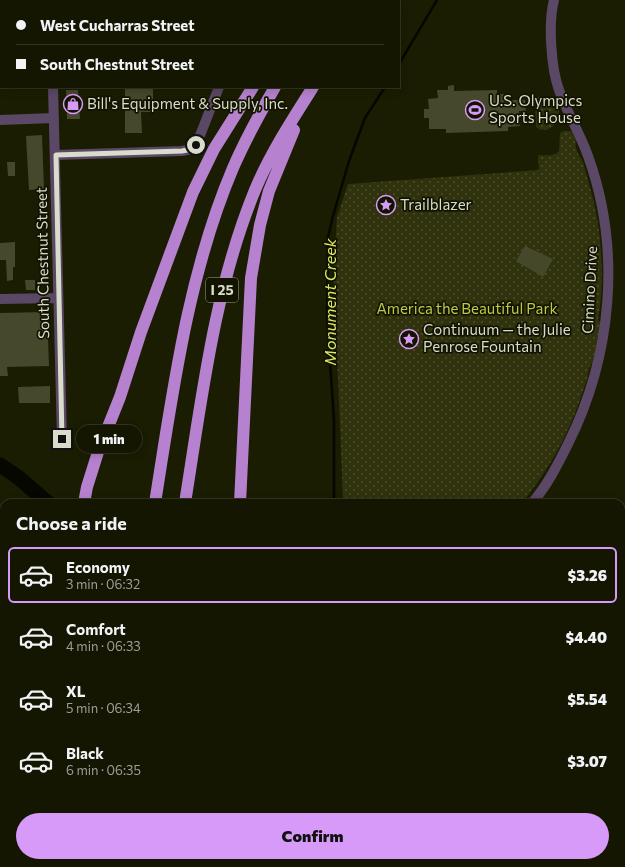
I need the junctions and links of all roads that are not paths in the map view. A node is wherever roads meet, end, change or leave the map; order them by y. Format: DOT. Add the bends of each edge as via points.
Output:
graph roads {
  1 [pos="554,0"];
  2 [pos="53,88"];
  3 [pos="218,88"];
  4 [pos="252,88"];
  5 [pos="274,88"];
  6 [pos="311,90"];
  7 [pos="54,118"];
  8 [pos="0,120"];
  9 [pos="56,155"];
  10 [pos="58,298"];
  11 [pos="0,299"];
  12 [pos="62,439"];
  13 [pos="85,499"];
  14 [pos="156,499"];
  15 [pos="186,499"];
  16 [pos="240,499"];
  17 [pos="537,499"];
  1 -- 17 [label="street, Cimino Drive" via="551,23 554,72 558,89 588,156 598,192 606,231 608,280 600,359 590,390 562,457"];
  2 -- 7 [label="street, South Chestnut Street"];
  3 -- 9 [label="street" via="199,138 192,149"];
  4 -- 13 [label="highway" via="214,149 193,192 98,452 86,487"];
  5 -- 14 [label="highway, I 25" via="233,167 210,232 187,318"];
  6 -- 15 [label="highway, I 25" via="270,158 255,189 232,252 215,317"];
  6 -- 16 [label="highway" via="269,191 260,225 251,278"];
  7 -- 8 [label="street"];
  7 -- 9 [label="street, South Chestnut Street"];
  9 -- 10 [label="street, South Chestnut Street"];
  10 -- 11 [label="street"];
  10 -- 12 [label="street, South Chestnut Street"];
}
